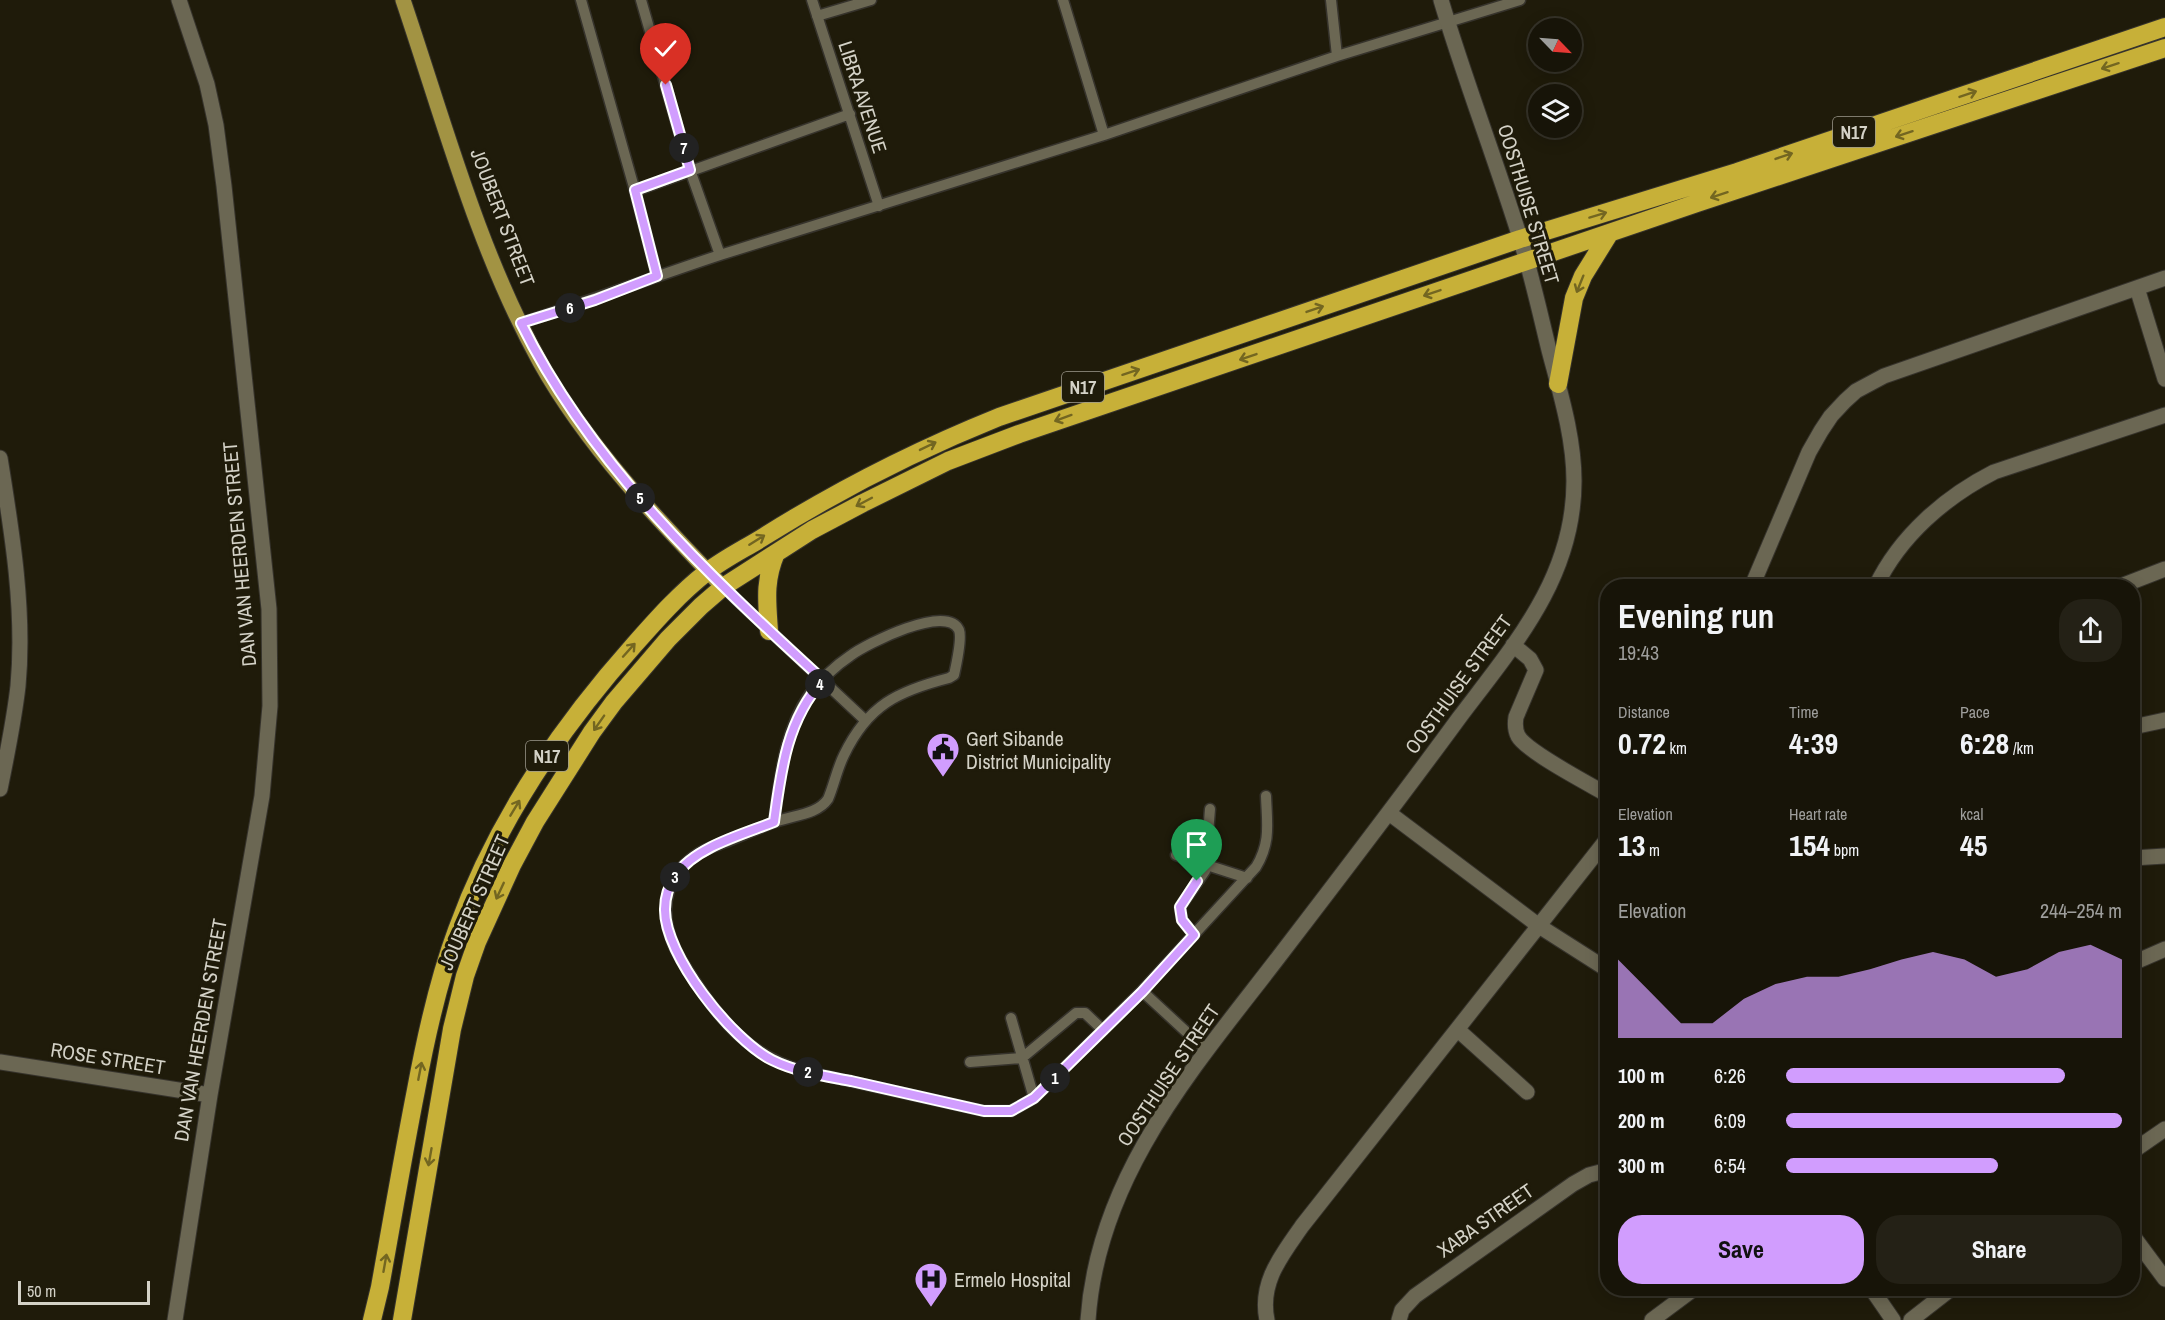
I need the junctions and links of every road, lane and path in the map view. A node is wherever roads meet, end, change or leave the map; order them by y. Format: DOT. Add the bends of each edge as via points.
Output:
graph roads {
  1 [pos="179,0"];
  2 [pos="403,0"];
  3 [pos="581,0"];
  4 [pos="641,0"];
  5 [pos="812,0"];
  6 [pos="871,0"];
  7 [pos="1063,0"];
  8 [pos="1331,0"];
  9 [pos="1442,0"];
  10 [pos="1520,0"];
  11 [pos="817,16"];
  12 [pos="1448,21"];
  13 [pos="2165,27"];
  14 [pos="2165,48"];
  15 [pos="1337,56"];
  16 [pos="850,114"];
  17 [pos="1104,135"];
  18 [pos="690,170"];
  19 [pos="635,190"];
  20 [pos="879,206"];
  21 [pos="1609,234"];
  22 [pos="1520,239"];
  23 [pos="720,255"];
  24 [pos="1526,261"];
  25 [pos="657,276"];
  26 [pos="2165,278"];
  27 [pos="2137,288"];
  28 [pos="521,323"];
  29 [pos="2165,380"];
  30 [pos="1558,384"];
  31 [pos="2165,415"];
  32 [pos="0,458"];
  33 [pos="2,477"];
  34 [pos="776,553"];
  35 [pos="2165,568"];
  36 [pos="708,572"];
  37 [pos="1755,579"];
  38 [pos="1881,579"];
  39 [pos="2138,579"];
  40 [pos="723,587"];
  41 [pos="769,631"];
  42 [pos="1513,645"];
  43 [pos="823,680"];
  44 [pos="865,720"];
  45 [pos="2165,720"];
  46 [pos="2140,725"];
  47 [pos="0,789"];
  48 [pos="1600,790"];
  49 [pos="1266,796"];
  50 [pos="1210,809"];
  51 [pos="1389,813"];
  52 [pos="774,822"];
  53 [pos="1600,848"];
  54 [pos="1176,855"];
  55 [pos="2165,856"];
  56 [pos="2140,858"];
  57 [pos="1206,865"];
  58 [pos="1247,878"];
  59 [pos="1539,926"];
  60 [pos="1194,935"];
  61 [pos="2165,949"];
  62 [pos="2140,960"];
  63 [pos="1600,965"];
  64 [pos="1142,992"];
  65 [pos="1011,1018"];
  66 [pos="1103,1030"];
  67 [pos="1458,1030"];
  68 [pos="1207,1051"];
  69 [pos="1022,1058"];
  70 [pos="0,1062"];
  71 [pos="970,1062"];
  72 [pos="1527,1092"];
  73 [pos="210,1095"];
  74 [pos="1034,1098"];
  75 [pos="2165,1129"];
  76 [pos="2140,1146"];
  77 [pos="1600,1172"];
  78 [pos="2140,1246"];
  79 [pos="2165,1280"];
  80 [pos="1684,1296"];
  81 [pos="1876,1296"];
  82 [pos="1942,1296"];
  83 [pos="406,1300"];
  84 [pos="175,1320"];
  85 [pos="372,1320"];
  86 [pos="402,1320"];
  87 [pos="410,1320"];
  88 [pos="1088,1320"];
  89 [pos="1267,1320"];
  90 [pos="1399,1320"];
  91 [pos="1652,1320"];
  92 [pos="1893,1320"];
  93 [pos="1911,1320"];
  1 -- 73 [label="street, DAN VAN HEERDEN STREET" via="207,84 216,125 268,609 270,706 262,796"];
  2 -- 28 [label="main road, JOUBERT STREET" via="496,271"];
  3 -- 19 [label="lane"];
  4 -- 18 [label="lane"];
  5 -- 11 [label="lane, LIBRA AVENUE"];
  6 -- 11 [label="lane"];
  7 -- 17 [label="lane"];
  8 -- 15 [label="lane"];
  9 -- 12 [label="street, OOSTHUISE STREET"];
  10 -- 12 [label="lane"];
  11 -- 16 [label="lane, LIBRA AVENUE"];
  12 -- 15 [label="lane"];
  12 -- 22 [label="street, OOSTHUISE STREET"];
  22 -- 13 [label="highway, N17, one-way" via="1737,172"];
  14 -- 21 [label="highway, N17, one-way"];
  15 -- 17 [label="lane"];
  16 -- 18 [label="lane"];
  16 -- 20 [label="lane, LIBRA AVENUE"];
  17 -- 20 [label="lane"];
  18 -- 19 [label="lane"];
  18 -- 23 [label="lane"];
  19 -- 25 [label="lane"];
  20 -- 23 [label="lane"];
  21 -- 24 [label="highway, N17"];
  21 -- 30 [label="highway, one-way" via="1574,298"];
  22 -- 24 [label="street, OOSTHUISE STREET"];
  36 -- 22 [label="highway, N17, one-way" via="815,504 938,441 1056,396"];
  23 -- 25 [label="lane"];
  24 -- 30 [label="street, OOSTHUISE STREET"];
  24 -- 34 [label="highway, N17, one-way" via="1088,409 948,461 822,524"];
  25 -- 28 [label="lane"];
  26 -- 27 [label="street"];
  27 -- 29 [label="street"];
  27 -- 37 [label="street" via="1884,376 1856,391 1831,416 1809,452"];
  28 -- 36 [label="main road, JOUBERT STREET" via="567,406 605,457"];
  30 -- 42 [label="street, OOSTHUISE STREET" via="1570,433 1574,478 1569,532 1549,589"];
  31 -- 38 [label="street" via="1994,472 1968,485 1909,536"];
  32 -- 33 [label="street"];
  33 -- 47 [label="street" via="17,583 19,650 15,705"];
  34 -- 40 [label="highway, N17"];
  34 -- 41 [label="highway" via="766,585"];
  35 -- 39 [label="street"];
  36 -- 40 [label="main road, JOUBERT STREET"];
  85 -- 36 [label="highway, JOUBERT STREET / N17, one-way" via="427,1032 456,930 476,884 526,789 576,714 660,616"];
  40 -- 41 [label="lane"];
  40 -- 83 [label="highway, JOUBERT STREET / N17, one-way" via="668,639 614,702 535,822 494,902 465,976 452,1029"];
  41 -- 43 [label="lane"];
  42 -- 48 [label="street" via="1530,659 1536,670 1516,717 1519,738"];
  42 -- 51 [label="street, OOSTHUISE STREET"];
  43 -- 44 [label="lane"];
  43 -- 44 [label="lane" via="862,648 903,630 939,620 956,626 960,636 954,675 904,691"];
  43 -- 52 [label="lane" via="806,701 790,737"];
  44 -- 52 [label="lane" via="843,756 824,804"];
  45 -- 46 [label="street"];
  49 -- 58 [label="lane" via="1267,847"];
  50 -- 57 [label="lane"];
  51 -- 59 [label="street"];
  51 -- 68 [label="street, OOSTHUISE STREET"];
  52 -- 74 [label="lane" via="699,854 677,873 666,899 672,942 704,994 734,1031 772,1060 804,1071 984,1111 1011,1111"];
  53 -- 59 [label="street"];
  54 -- 57 [label="lane"];
  55 -- 56 [label="street"];
  57 -- 58 [label="lane"];
  57 -- 60 [label="lane" via="1180,907 1182,920"];
  58 -- 60 [label="lane"];
  59 -- 63 [label="street"];
  59 -- 67 [label="street"];
  60 -- 64 [label="lane"];
  61 -- 62 [label="street"];
  64 -- 66 [label="lane"];
  64 -- 68 [label="lane"];
  65 -- 69 [label="lane"];
  66 -- 69 [label="lane" via="1085,1013 1076,1013"];
  66 -- 74 [label="lane"];
  67 -- 72 [label="street"];
  67 -- 89 [label="street" via="1280,1257 1266,1287"];
  68 -- 88 [label="street, OOSTHUISE STREET" via="1153,1127 1111,1211 1096,1261"];
  69 -- 71 [label="lane"];
  69 -- 74 [label="lane"];
  70 -- 73 [label="street, ROSE STREET"];
  73 -- 84 [label="street, DAN VAN HEERDEN STREET"];
  75 -- 76 [label="street"];
  77 -- 90 [label="street, XABA STREET" via="1573,1184 1415,1296 1402,1310"];
  78 -- 79 [label="street"];
  80 -- 91 [label="street"];
  81 -- 92 [label="street"];
  82 -- 93 [label="street"];
  83 -- 86 [label="highway, JOUBERT STREET / N17"];
  83 -- 87 [label="highway"];
}
